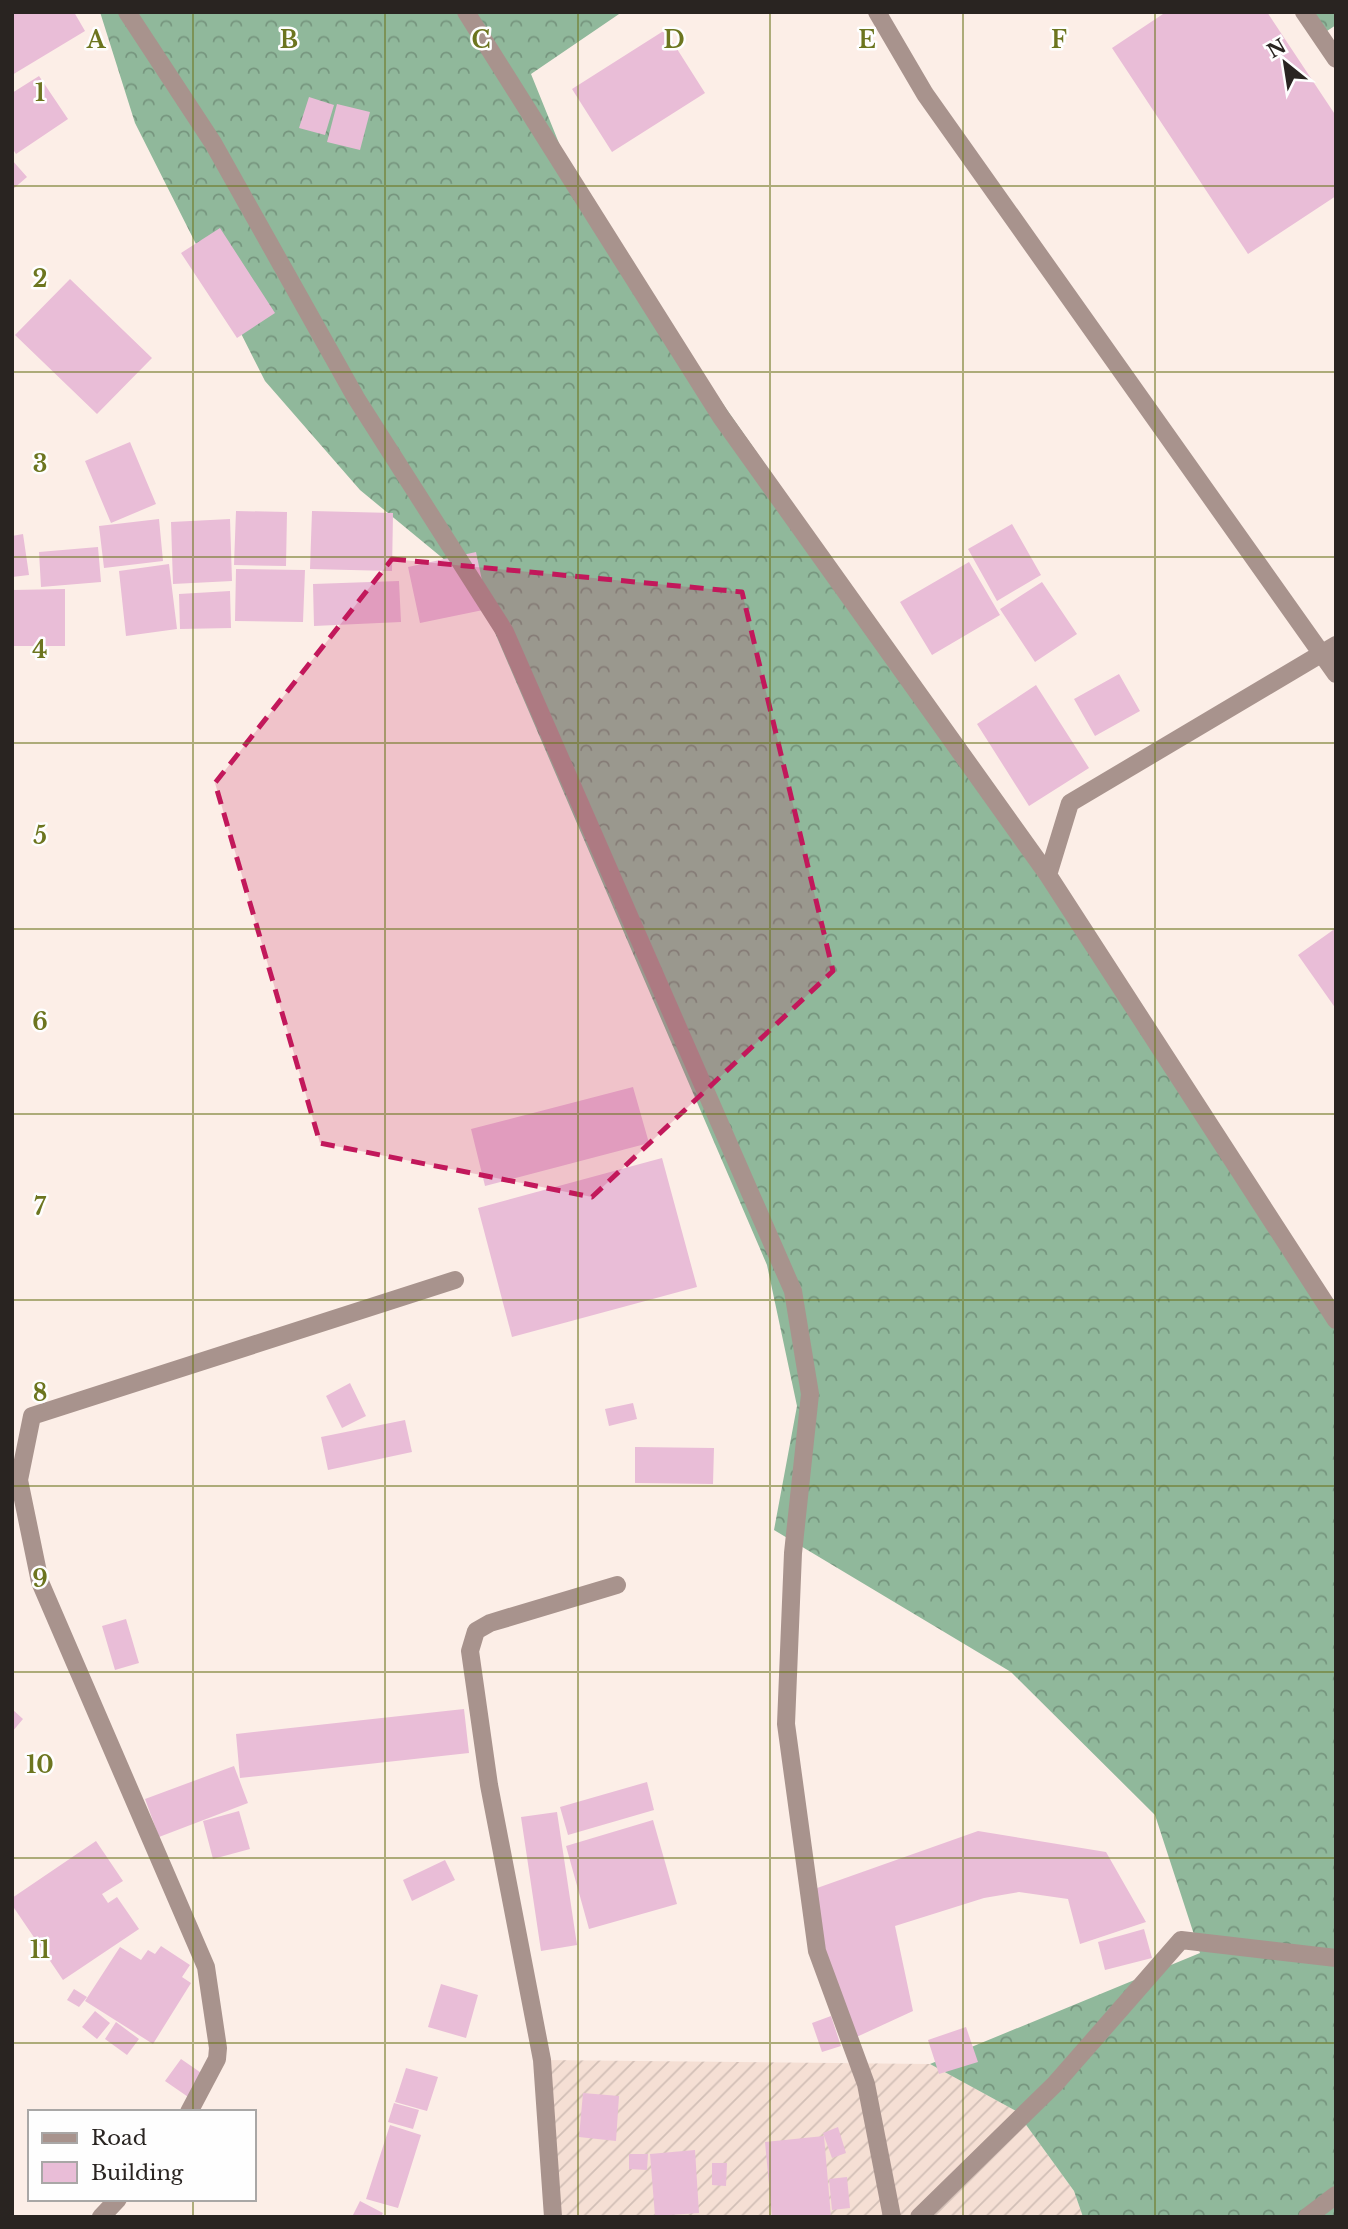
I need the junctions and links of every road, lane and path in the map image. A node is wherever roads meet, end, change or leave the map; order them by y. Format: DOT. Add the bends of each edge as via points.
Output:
graph roads {
  1 [pos="127,12"];
  2 [pos="466,12"];
  3 [pos="877,12"];
  4 [pos="1304,12"];
  5 [pos="1336,59"];
  6 [pos="1330,650"];
  7 [pos="1336,674"];
  8 [pos="1048,875"];
  9 [pos="455,1280"];
  10 [pos="1336,1320"];
  11 [pos="617,1585"];
  12 [pos="1336,1958"];
  13 [pos="190,2110"];
  14 [pos="1336,2194"];
  15 [pos="116,2201"];
  16 [pos="101,2217"];
  17 [pos="553,2217"];
  18 [pos="892,2217"];
  19 [pos="919,2217"];
  20 [pos="1307,2217"];
  1 -- 18 [label="street" via="213,144 356,398 505,632 793,1291 810,1394 793,1553 786,1724 817,1951 866,2084"];
  2 -- 8 [label="street" via="721,417"];
  3 -- 6 [label="street" via="925,94"];
  4 -- 5 [label="street"];
  6 -- 7 [label="street"];
  6 -- 8 [label="street" via="1070,803"];
  8 -- 10 [label="street"];
  9 -- 13 [label="street" via="32,1416 19,1480 40,1582 206,1967 217,2059"];
  11 -- 17 [label="street" via="490,1623 477,1631 470,1651 489,1785 542,2060"];
  12 -- 19 [label="street" via="1181,1940 1055,2084"];
  14 -- 20 [label="street"];
  15 -- 16 [label="street"];
}
